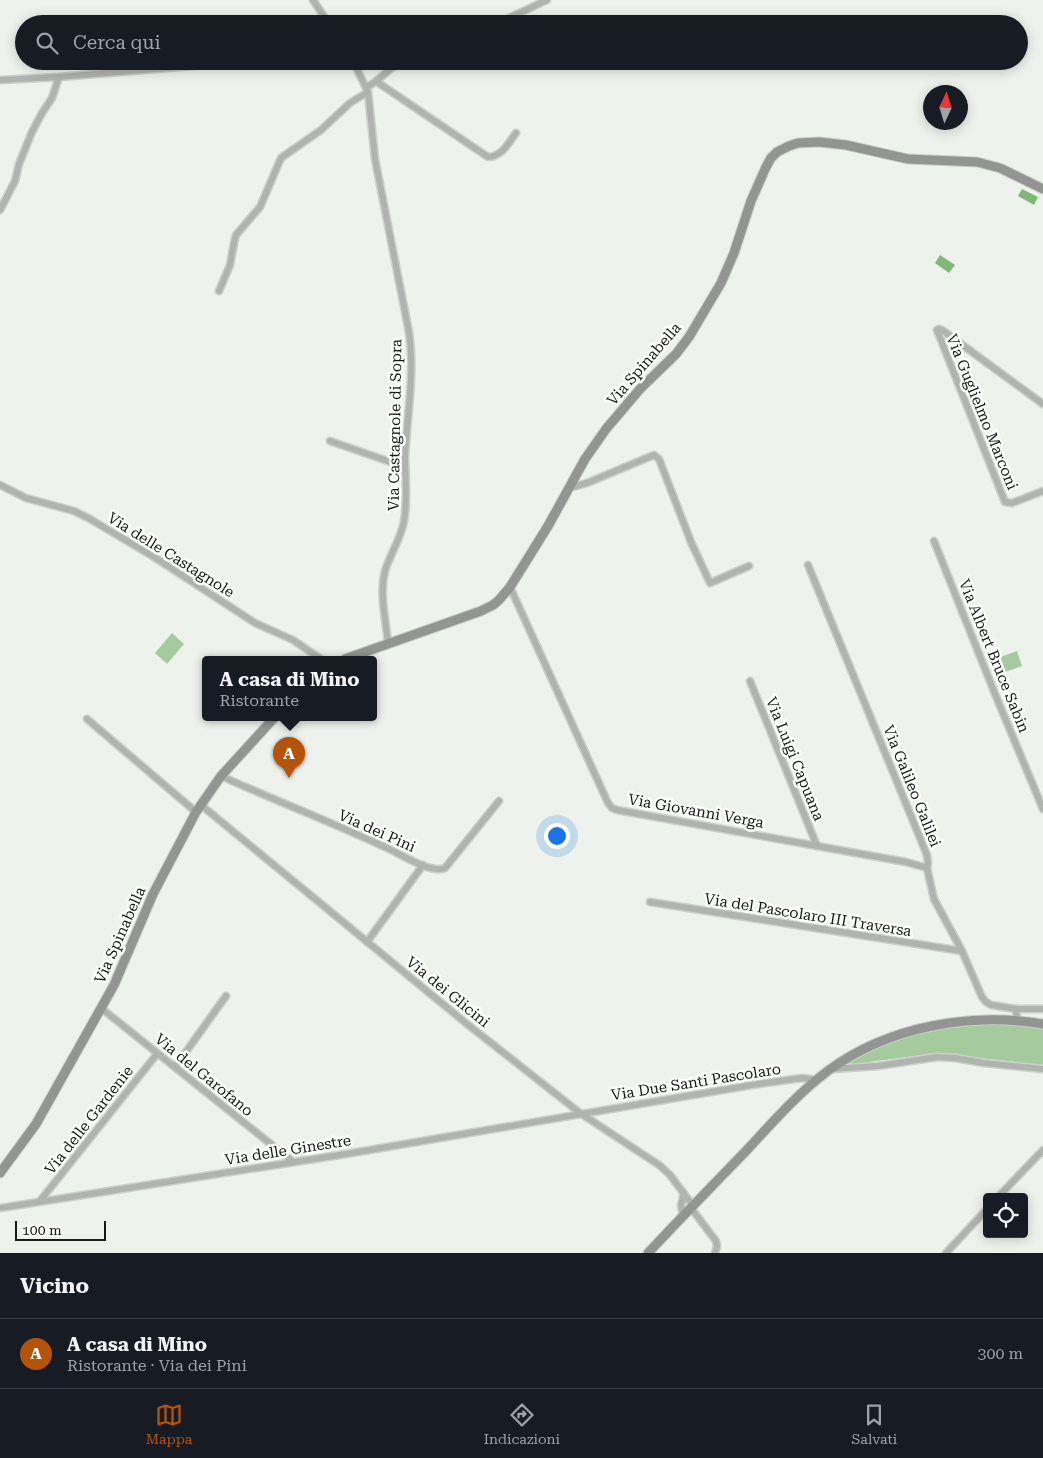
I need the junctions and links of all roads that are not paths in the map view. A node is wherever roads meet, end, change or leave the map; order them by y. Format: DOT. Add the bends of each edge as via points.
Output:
graph roads {
  1 [pos="313,0"];
  2 [pos="547,0"];
  3 [pos="323,15"];
  4 [pos="515,15"];
  5 [pos="143,70"];
  6 [pos="358,70"];
  7 [pos="388,70"];
  8 [pos="59,77"];
  9 [pos="0,80"];
  10 [pos="377,82"];
  11 [pos="368,89"];
  12 [pos="516,133"];
  13 [pos="1043,189"];
  14 [pos="0,210"];
  15 [pos="219,291"];
  16 [pos="1043,404"];
  17 [pos="330,441"];
  18 [pos="405,467"];
  19 [pos="0,486"];
  20 [pos="569,488"];
  21 [pos="1043,491"];
  22 [pos="934,541"];
  23 [pos="808,565"];
  24 [pos="749,566"];
  25 [pos="510,587"];
  26 [pos="388,643"];
  27 [pos="317,656"];
  28 [pos="353,656"];
  29 [pos="750,681"];
  30 [pos="87,719"];
  31 [pos="271,721"];
  32 [pos="221,776"];
  33 [pos="499,801"];
  34 [pos="198,809"];
  35 [pos="1043,809"];
  36 [pos="817,846"];
  37 [pos="423,865"];
  38 [pos="927,868"];
  39 [pos="650,902"];
  40 [pos="367,942"];
  41 [pos="962,952"];
  42 [pos="226,996"];
  43 [pos="101,1008"];
  44 [pos="1016,1008"];
  45 [pos="1043,1009"];
  46 [pos="1017,1020"];
  47 [pos="1043,1024"];
  48 [pos="157,1054"];
  49 [pos="175,1067"];
  50 [pos="830,1069"];
  51 [pos="1043,1069"];
  52 [pos="817,1080"];
  53 [pos="580,1113"];
  54 [pos="1043,1150"];
  55 [pos="292,1161"];
  56 [pos="0,1173"];
  57 [pos="684,1193"];
  58 [pos="1002,1193"];
  59 [pos="40,1201"];
  60 [pos="692,1207"];
  61 [pos="0,1208"];
  62 [pos="983,1213"];
  63 [pos="683,1216"];
  64 [pos="648,1253"];
  65 [pos="715,1253"];
  66 [pos="946,1253"];
  1 -- 3 [label="street"];
  2 -- 4 [label="street"];
  5 -- 8 [label="street"];
  6 -- 11 [label="street"];
  7 -- 10 [label="street"];
  8 -- 9 [label="street"];
  8 -- 14 [label="street"];
  10 -- 11 [label="street"];
  10 -- 12 [label="street" via="488,157 501,152"];
  11 -- 15 [label="street" via="321,130 281,158 260,207 236,235 230,265"];
  11 -- 18 [label="street, Via Castagnole di Sopra" via="374,159 410,337 411,379"];
  13 -- 20 [label="street, Via Spinabella" via="1008,171 977,162 908,159 819,142 798,143 783,149 766,167 724,276 689,336 606,429"];
  16 -- 21 [label="street, Via Guglielmo Marconi" via="942,330 937,330 1004,501 1012,504"];
  17 -- 18 [label="street"];
  18 -- 26 [label="street, Via Castagnole di Sopra" via="404,524 386,566 383,584"];
  19 -- 27 [label="street, Via delle Castagnole" via="90,519 255,623 293,640"];
  20 -- 24 [label="street" via="654,455 659,459 710,583"];
  20 -- 25 [label="street, Via Spinabella"];
  22 -- 35 [label="street, Via Albert Bruce Sabin"];
  23 -- 38 [label="street, Via Galileo Galilei" via="927,855"];
  25 -- 26 [label="street, Via Spinabella" via="486,609"];
  25 -- 36 [label="street, Via Giovanni Verga" via="612,808"];
  26 -- 28 [label="street, Via Spinabella"];
  29 -- 36 [label="street, Via Luigi Capuana"];
  30 -- 34 [label="street, Via dei Glicini"];
  31 -- 32 [label="street, Via Spinabella"];
  32 -- 34 [label="street, Via Spinabella"];
  32 -- 37 [label="street, Via dei Pini"];
  33 -- 37 [label="street, Via dei Pini" via="445,868 437,870"];
  34 -- 40 [label="street, Via dei Glicini"];
  34 -- 43 [label="street, Via Spinabella" via="156,887"];
  36 -- 38 [label="street, Via Giovanni Verga"];
  37 -- 40 [label="street"];
  38 -- 41 [label="street, Via Galileo Galilei" via="936,903"];
  39 -- 41 [label="street, Via del Pascolaro III Traversa"];
  40 -- 53 [label="street, Via dei Glicini"];
  41 -- 44 [label="street, Via Galileo Galilei" via="984,1001 994,1006"];
  42 -- 49 [label="street"];
  43 -- 48 [label="street, Via del Garofano"];
  43 -- 56 [label="street, Via Spinabella" via="36,1124"];
  44 -- 45 [label="street"];
  44 -- 46 [label="street"];
  46 -- 47 [label="street"];
  46 -- 50 [label="street" via="960,1022 910,1032 866,1048"];
  48 -- 49 [label="street, Via del Garofano"];
  48 -- 59 [label="street, Via delle Gardenie"];
  49 -- 55 [label="street, Via del Garofano"];
  50 -- 51 [label="street" via="943,1057"];
  50 -- 52 [label="street"];
  52 -- 53 [label="street, Via Due Santi Pascolaro" via="802,1078"];
  52 -- 60 [label="street"];
  53 -- 55 [label="street, Via delle Ginestre"];
  53 -- 57 [label="street, Via dei Glicini" via="662,1167"];
  54 -- 58 [label="street"];
  55 -- 59 [label="street, Via delle Ginestre"];
  57 -- 60 [label="street, Via dei Glicini"];
  57 -- 63 [label="street"];
  59 -- 61 [label="street, Via delle Ginestre"];
  60 -- 63 [label="street"];
  60 -- 65 [label="street, Via dei Glicini" via="717,1242"];
  62 -- 66 [label="street"];
  63 -- 64 [label="street"];
}
